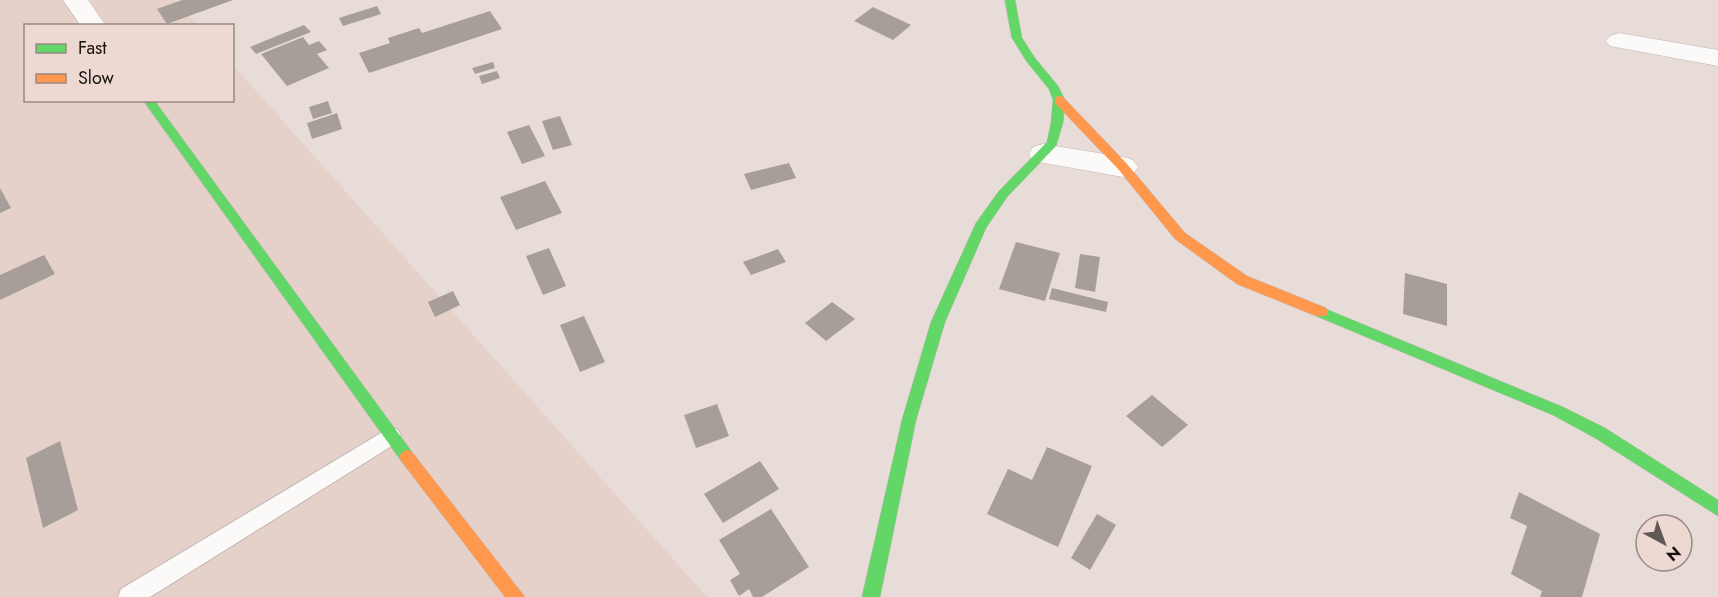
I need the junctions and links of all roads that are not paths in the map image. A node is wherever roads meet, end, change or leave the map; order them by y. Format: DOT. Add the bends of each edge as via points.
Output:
graph roads {
  1 [pos="75,0"];
  2 [pos="1010,0"];
  3 [pos="93,24"];
  4 [pos="1619,41"];
  5 [pos="1718,58"];
  6 [pos="1059,100"];
  7 [pos="149,102"];
  8 [pos="1043,154"];
  9 [pos="1122,166"];
  10 [pos="391,436"];
  11 [pos="1718,509"];
  12 [pos="129,597"];
  13 [pos="516,597"];
  14 [pos="871,597"];
  1 -- 3 [label="street"];
  2 -- 6 [label="street" via="1017,38"];
  4 -- 5 [label="street"];
  6 -- 8 [label="street" via="1058,123 1052,143"];
  6 -- 9 [label="street"];
  7 -- 10 [label="street"];
  8 -- 9 [label="street"];
  8 -- 14 [label="street" via="1003,194 980,226 938,322 909,420"];
  9 -- 11 [label="street" via="1180,236 1242,280 1558,411 1600,433"];
  10 -- 12 [label="lane"];
  10 -- 13 [label="street"];
}
